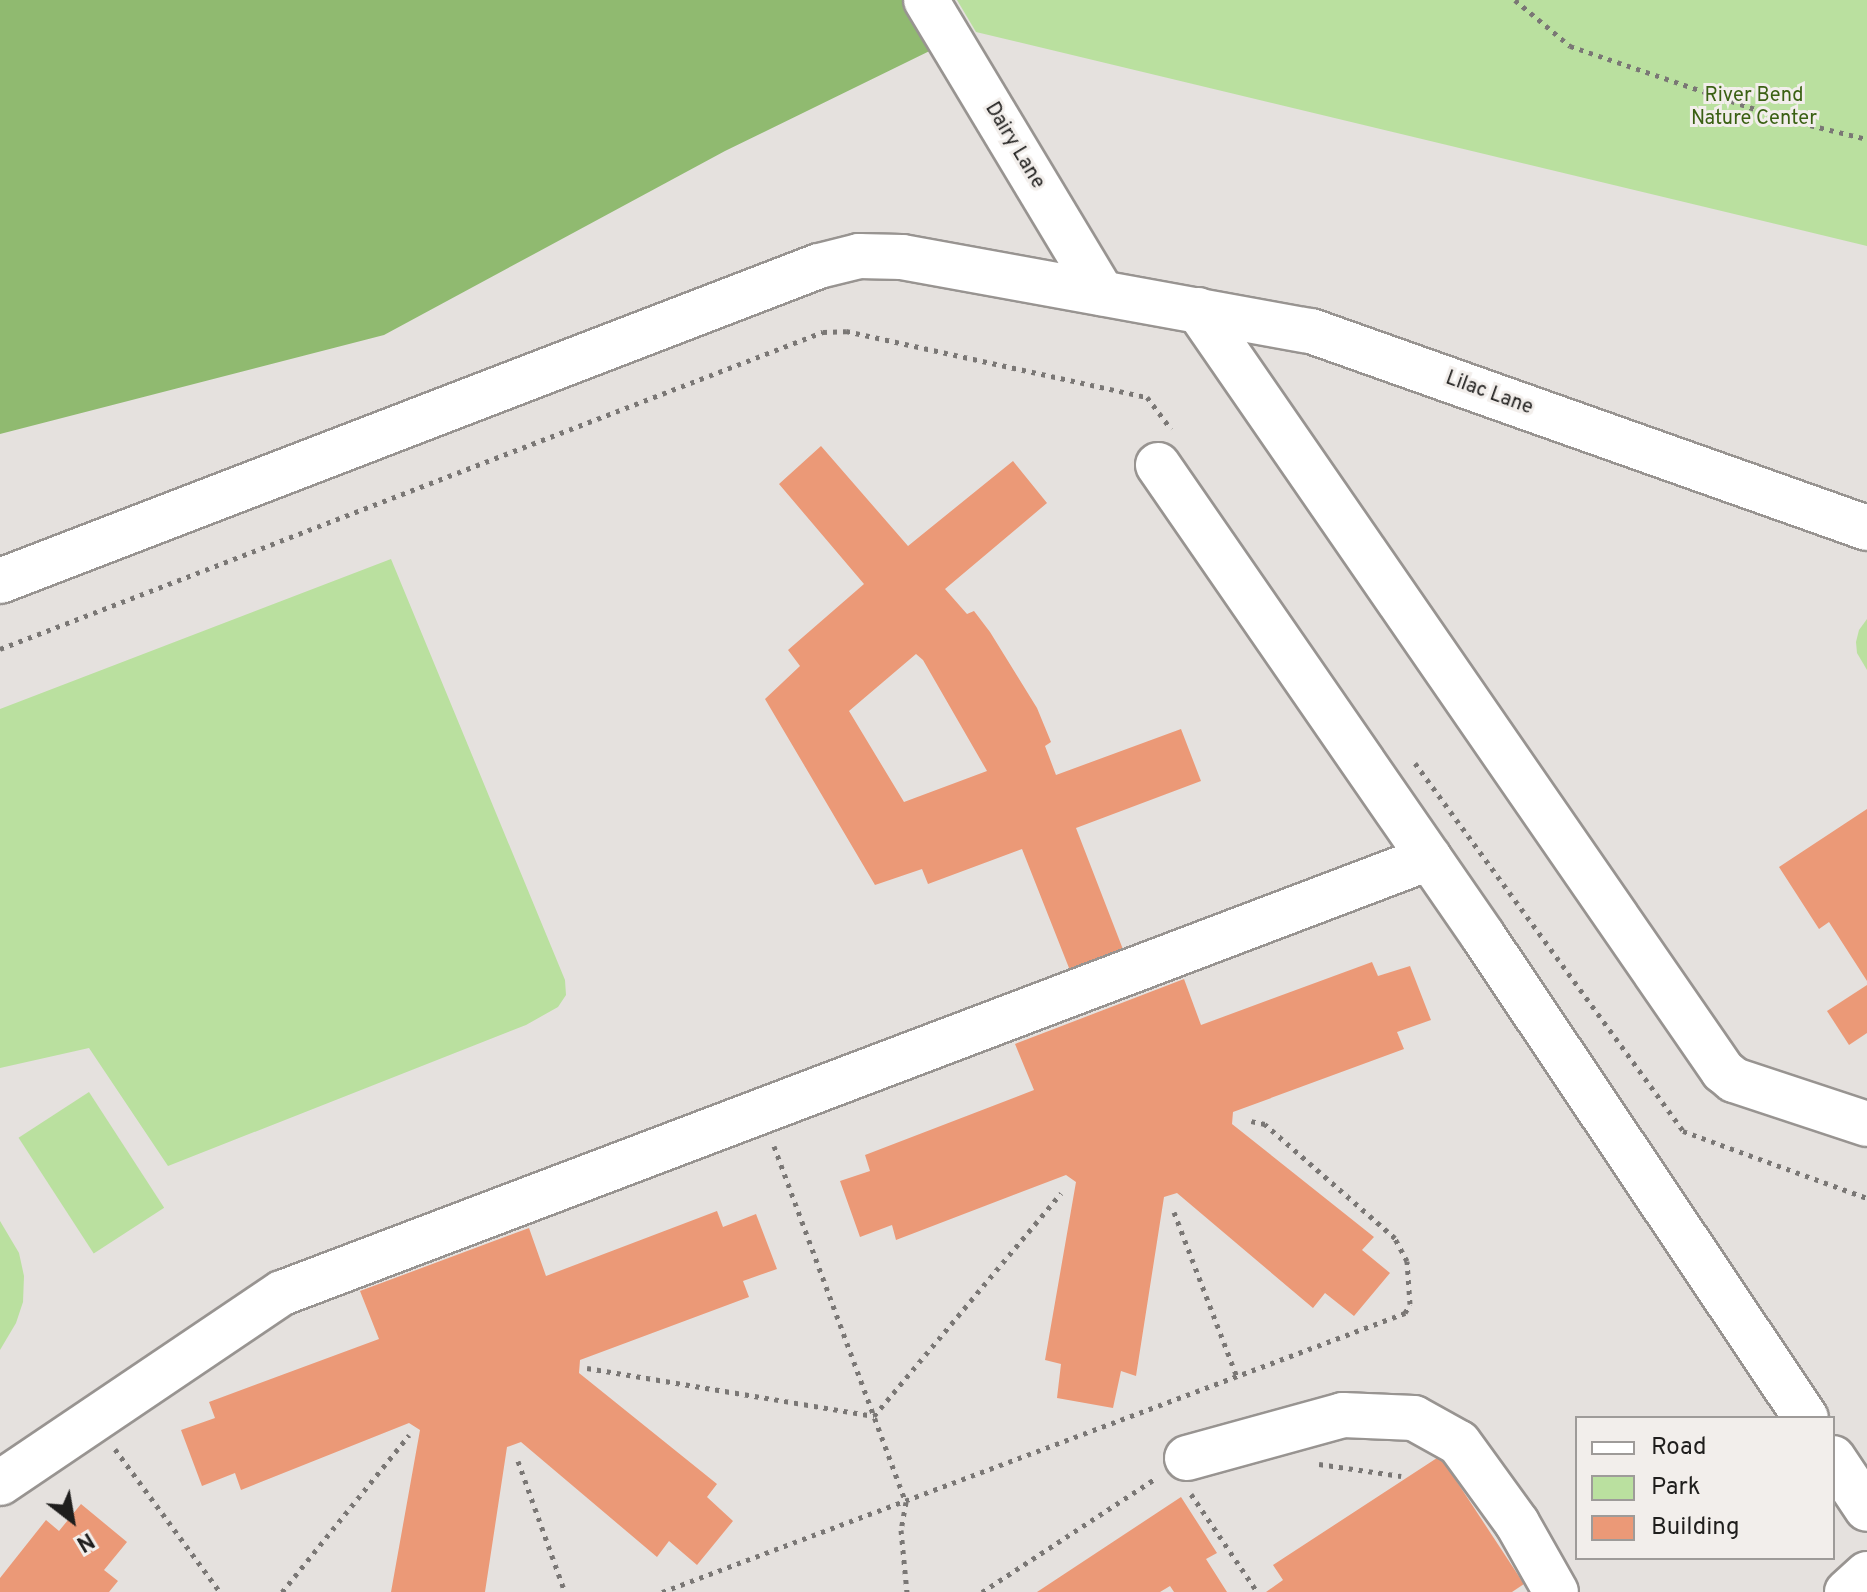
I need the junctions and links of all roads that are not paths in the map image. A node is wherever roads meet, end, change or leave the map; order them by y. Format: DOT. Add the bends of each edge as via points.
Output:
graph roads {
  1 [pos="926,0"];
  2 [pos="1102,293"];
  3 [pos="1198,310"];
  4 [pos="1167,450"];
  5 [pos="1867,528"];
  6 [pos="0,581"];
  7 [pos="1429,858"];
  8 [pos="1867,1124"];
  9 [pos="1805,1416"];
  10 [pos="1835,1461"];
  11 [pos="1195,1472"];
  12 [pos="0,1483"];
  13 [pos="1867,1509"];
  14 [pos="1867,1574"];
  15 [pos="1556,1592"];
  16 [pos="1847,1592"];
  1 -- 2 [label="street, Dairy Lane"];
  2 -- 3 [label="street, Lilac Lane"];
  2 -- 6 [label="street, Lilac Lane" via="902,257 859,256 832,263"];
  3 -- 5 [label="street, Lilac Lane" via="1311,331"];
  3 -- 8 [label="street" via="1723,1071 1734,1080"];
  4 -- 7 [label="street"];
  7 -- 9 [label="street"];
  7 -- 12 [label="street" via="282,1293"];
  10 -- 13 [label="street"];
  11 -- 15 [label="street" via="1343,1415 1414,1418 1459,1443 1517,1523"];
  14 -- 16 [label="street"];
}
